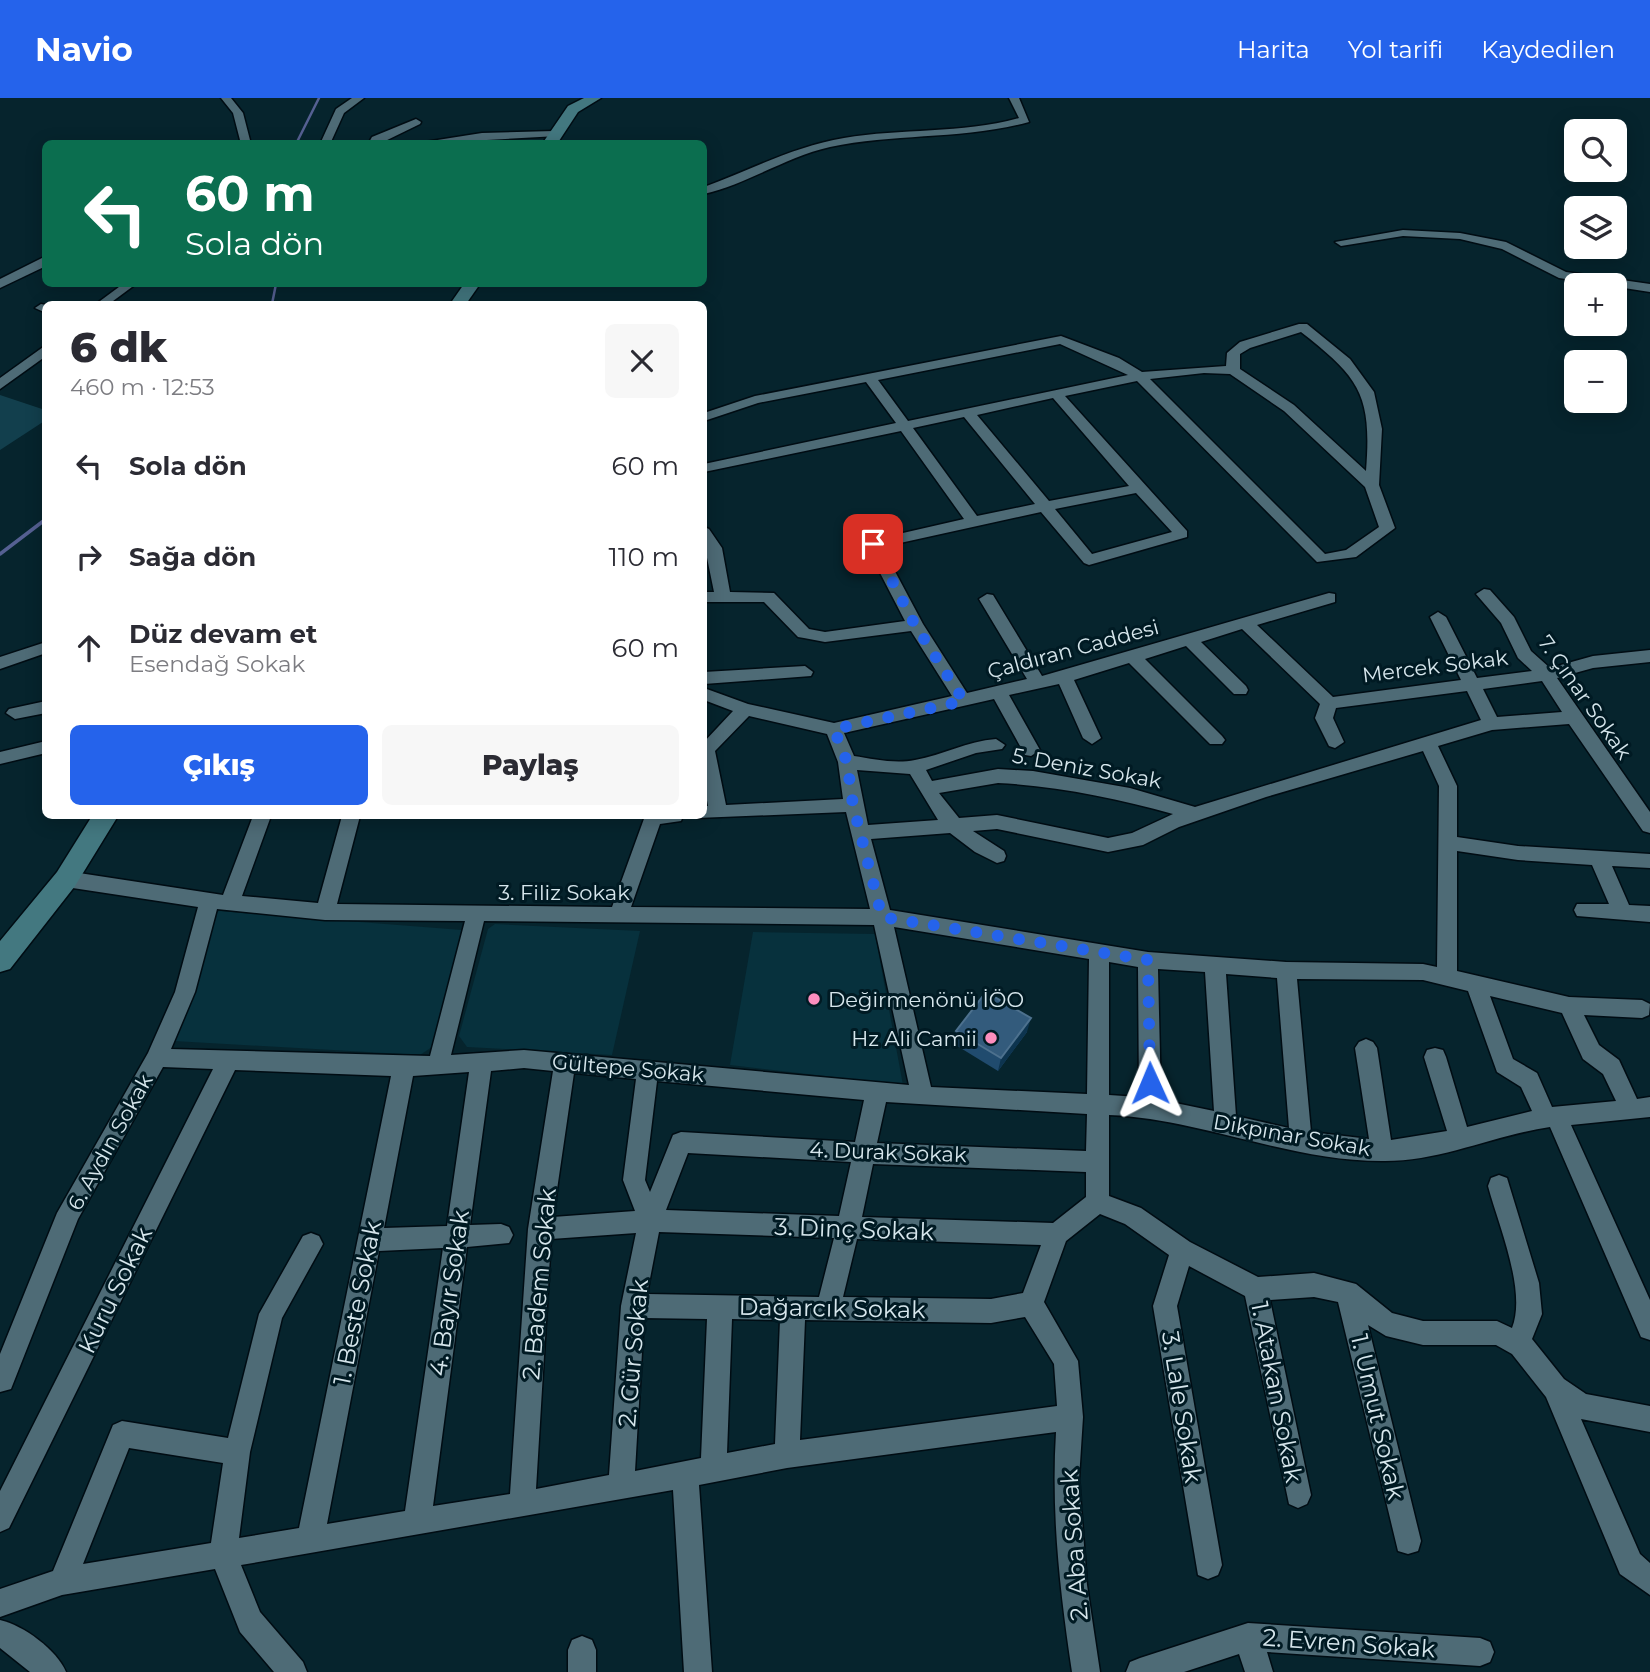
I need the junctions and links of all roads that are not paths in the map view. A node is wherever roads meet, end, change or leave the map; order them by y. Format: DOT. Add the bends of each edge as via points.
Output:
graph roads {
  1 [pos="226,98"];
  2 [pos="359,98"];
  3 [pos="594,98"];
  4 [pos="1014,98"];
  5 [pos="416,122"];
  6 [pos="551,139"];
  7 [pos="245,140"];
  8 [pos="327,140"];
  9 [pos="375,140"];
  10 [pos="450,140"];
  11 [pos="707,190"];
  12 [pos="1341,242"];
  13 [pos="42,263"];
  14 [pos="2,283"];
  15 [pos="126,287"];
  16 [pos="1650,288"];
  17 [pos="106,301"];
  18 [pos="42,352"];
  19 [pos="1233,370"];
  20 [pos="1140,376"];
  21 [pos="869,377"];
  22 [pos="2,381"];
  23 [pos="1056,394"];
  24 [pos="968,413"];
  25 [pos="707,417"];
  26 [pos="906,426"];
  27 [pos="708,467"];
  28 [pos="1372,485"];
  29 [pos="1139,488"];
  30 [pos="1044,507"];
  31 [pos="973,521"];
  32 [pos="707,537"];
  33 [pos="1484,594"];
  34 [pos="723,596"];
  35 [pos="707,597"];
  36 [pos="1329,598"];
  37 [pos="987,599"];
  38 [pos="1438,617"];
  39 [pos="1245,624"];
  40 [pos="915,625"];
  41 [pos="1190,641"];
  42 [pos="42,648"];
  43 [pos="1650,656"];
  44 [pos="1134,658"];
  45 [pos="0,663"];
  46 [pos="804,671"];
  47 [pos="1548,675"];
  48 [pos="1064,677"];
  49 [pos="707,678"];
  50 [pos="1038,683"];
  51 [pos="1472,683"];
  52 [pos="1240,690"];
  53 [pos="999,692"];
  54 [pos="707,695"];
  55 [pos="964,701"];
  56 [pos="1329,703"];
  57 [pos="42,708"];
  58 [pos="745,709"];
  59 [pos="15,713"];
  60 [pos="1574,717"];
  61 [pos="1492,724"];
  62 [pos="834,729"];
  63 [pos="1092,738"];
  64 [pos="1216,740"];
  65 [pos="1335,742"];
  66 [pos="1428,743"];
  67 [pos="996,745"];
  68 [pos="42,748"];
  69 [pos="707,748"];
  70 [pos="1031,750"];
  71 [pos="0,758"];
  72 [pos="847,762"];
  73 [pos="915,767"];
  74 [pos="707,771"];
  75 [pos="927,788"];
  76 [pos="853,805"];
  77 [pos="711,813"];
  78 [pos="1196,814"];
  79 [pos="103,819"];
  80 [pos="261,819"];
  81 [pos="350,819"];
  82 [pos="652,819"];
  83 [pos="952,824"];
  84 [pos="1650,826"];
  85 [pos="860,833"];
  86 [pos="1450,843"];
  87 [pos="997,856"];
  88 [pos="1599,858"];
  89 [pos="1650,861"];
  90 [pos="66,879"];
  91 [pos="220,902"];
  92 [pos="1584,910"];
  93 [pos="326,912"];
  94 [pos="1622,912"];
  95 [pos="619,914"];
  96 [pos="1650,914"];
  97 [pos="476,916"];
  98 [pos="882,917"];
  99 [pos="1099,954"];
  100 [pos="1148,960"];
  101 [pos="0,961"];
  102 [pos="1215,965"];
  103 [pos="1286,970"];
  104 [pos="1447,978"];
  105 [pos="1476,986"];
  106 [pos="1569,1006"];
  107 [pos="1642,1009"];
  108 [pos="1366,1048"];
  109 [pos="157,1058"];
  110 [pos="1435,1058"];
  111 [pos="229,1060"];
  112 [pos="481,1062"];
  113 [pos="565,1063"];
  114 [pos="438,1065"];
  115 [pos="404,1067"];
  116 [pos="648,1069"];
  117 [pos="877,1092"];
  118 [pos="922,1096"];
  119 [pos="1098,1105"];
  120 [pos="1150,1107"];
  121 [pos="1640,1107"];
  122 [pos="1551,1117"];
  123 [pos="1226,1125"];
  124 [pos="1459,1136"];
  125 [pos="1301,1141"];
  126 [pos="681,1142"];
  127 [pos="1381,1152"];
  128 [pos="864,1153"];
  129 [pos="1094,1162"];
  130 [pos="1500,1186"];
  131 [pos="1097,1202"];
  132 [pos="650,1221"];
  133 [pos="540,1229"];
  134 [pos="848,1229"];
  135 [pos="1058,1234"];
  136 [pos="500,1235"];
  137 [pos="457,1237"];
  138 [pos="370,1240"];
  139 [pos="311,1244"];
  140 [pos="1182,1250"];
  141 [pos="1256,1289"];
  142 [pos="1348,1292"];
  143 [pos="1031,1304"];
  144 [pos="633,1306"];
  145 [pos="720,1307"];
  146 [pos="793,1308"];
  147 [pos="828,1308"];
  148 [pos="1650,1328"];
  149 [pos="1518,1344"];
  150 [pos="2,1380"];
  151 [pos="1555,1388"];
  152 [pos="1070,1417"];
  153 [pos="1650,1419"];
  154 [pos="237,1452"];
  155 [pos="787,1455"];
  156 [pos="713,1471"];
  157 [pos="685,1476"];
  158 [pos="621,1486"];
  159 [pos="1298,1495"];
  160 [pos="522,1505"];
  161 [pos="0,1519"];
  162 [pos="417,1523"];
  163 [pos="310,1540"];
  164 [pos="1408,1541"];
  165 [pos="223,1554"];
  166 [pos="1208,1565"];
  167 [pos="62,1581"];
  168 [pos="1650,1581"];
  169 [pos="0,1603"];
  170 [pos="0,1634"];
  171 [pos="1248,1637"];
  172 [pos="1480,1652"];
  173 [pos="52,1672"];
  174 [pos="293,1672"];
  175 [pos="698,1672"];
  176 [pos="1086,1672"];
  177 [pos="1142,1672"];
  178 [pos="1259,1672"];
  1 -- 7 [label="street" via="238,113"];
  2 -- 8 [label="street" via="340,111"];
  3 -- 6 [label="street" via="573,109"];
  4 -- 11 [label="street" via="1025,120 1002,128 823,145"];
  5 -- 9 [label="street"];
  6 -- 10 [label="street" via="482,136"];
  12 -- 16 [label="street" via="1374,234 1460,236 1506,246 1563,275"];
  13 -- 14 [label="street"];
  15 -- 17 [label="street"];
  18 -- 22 [label="street"];
  19 -- 20 [label="street"];
  19 -- 28 [label="street" via="1289,408"];
  19 -- 28 [label="street" via="1233,353 1245,345 1303,327 1349,362 1372,396 1376,440"];
  20 -- 21 [label="street" via="1061,340"];
  20 -- 23 [label="street"];
  20 -- 28 [label="street" via="1322,559 1351,554 1387,528"];
  21 -- 25 [label="street" via="755,400"];
  21 -- 26 [label="street"];
  23 -- 24 [label="street"];
  23 -- 29 [label="street"];
  24 -- 26 [label="street"];
  24 -- 30 [label="street"];
  26 -- 27 [label="street"];
  26 -- 31 [label="street"];
  29 -- 30 [label="street"];
  29 -- 30 [label="street" via="1182,534 1089,559"];
  30 -- 31 [label="street"];
  31 -- 40 [label="street" via="873,544"];
  32 -- 34 [label="street" via="714,548"];
  33 -- 47 [label="street, 7. Çınar Sokak" via="1508,621 1524,654"];
  34 -- 35 [label="street"];
  34 -- 40 [label="street" via="768,597 804,634 825,637"];
  36 -- 39 [label="street, Çaldıran Caddesi"];
  37 -- 50 [label="street"];
  38 -- 51 [label="street"];
  39 -- 41 [label="street, Çaldıran Caddesi"];
  39 -- 56 [label="street"];
  40 -- 55 [label="street"];
  41 -- 44 [label="street, Çaldıran Caddesi"];
  41 -- 52 [label="street"];
  42 -- 45 [label="street"];
  43 -- 47 [label="street, Mercek Sokak" via="1593,662"];
  44 -- 48 [label="street, Çaldıran Caddesi"];
  44 -- 64 [label="street"];
  46 -- 49 [label="street"];
  47 -- 51 [label="street, Mercek Sokak"];
  47 -- 60 [label="street, 7. Çınar Sokak"];
  48 -- 50 [label="street, Çaldıran Caddesi"];
  48 -- 63 [label="street"];
  50 -- 53 [label="street, Çaldıran Caddesi"];
  51 -- 56 [label="street, Mercek Sokak"];
  51 -- 61 [label="street"];
  53 -- 55 [label="street, Çaldıran Caddesi"];
  53 -- 70 [label="street"];
  54 -- 58 [label="street, Çaldıran Caddesi"];
  55 -- 62 [label="street, Çaldıran Caddesi"];
  56 -- 65 [label="street" via="1324,718"];
  57 -- 59 [label="street"];
  58 -- 62 [label="street, Çaldıran Caddesi"];
  58 -- 69 [label="street"];
  60 -- 61 [label="street"];
  60 -- 84 [label="street, 7. Çınar Sokak"];
  61 -- 66 [label="street"];
  62 -- 72 [label="street"];
  66 -- 78 [label="street"];
  66 -- 86 [label="street" via="1448,786"];
  67 -- 73 [label="street" via="975,747"];
  68 -- 71 [label="street"];
  72 -- 73 [label="street"];
  72 -- 76 [label="street"];
  73 -- 75 [label="street"];
  74 -- 77 [label="street"];
  75 -- 78 [label="street, 5. Deniz Sokak" via="998,776 1033,778 1130,795"];
  75 -- 83 [label="street"];
  76 -- 77 [label="street"];
  76 -- 85 [label="street"];
  78 -- 83 [label="street" via="1136,840 1108,845 997,822"];
  79 -- 90 [label="street"];
  80 -- 91 [label="street, 6. Aydın Sokak"];
  81 -- 93 [label="street"];
  82 -- 95 [label="street"];
  83 -- 85 [label="street"];
  83 -- 87 [label="street" via="966,839"];
  85 -- 98 [label="street"];
  86 -- 88 [label="street"];
  86 -- 104 [label="street"];
  88 -- 89 [label="street"];
  88 -- 94 [label="street"];
  90 -- 91 [label="street, 3. Filiz Sokak"];
  90 -- 101 [label="street"];
  91 -- 93 [label="street, 3. Filiz Sokak"];
  91 -- 109 [label="street, 6. Aydın Sokak"];
  92 -- 94 [label="street"];
  93 -- 97 [label="street, 3. Filiz Sokak"];
  94 -- 96 [label="street"];
  95 -- 97 [label="street, 3. Filiz Sokak"];
  95 -- 98 [label="street, 3. Filiz Sokak"];
  97 -- 114 [label="street"];
  98 -- 99 [label="street, 3. Filiz Sokak"];
  98 -- 118 [label="street"];
  99 -- 100 [label="street, 3. Filiz Sokak"];
  99 -- 119 [label="street"];
  100 -- 102 [label="street, 3. Filiz Sokak"];
  100 -- 120 [label="street"];
  102 -- 103 [label="street, 3. Filiz Sokak"];
  102 -- 123 [label="street"];
  103 -- 104 [label="street, 3. Filiz Sokak" via="1400,970"];
  103 -- 125 [label="street"];
  104 -- 105 [label="street, 3. Filiz Sokak"];
  105 -- 106 [label="street, 3. Filiz Sokak"];
  105 -- 122 [label="street" via="1505,1065 1529,1080"];
  106 -- 107 [label="street, 3. Filiz Sokak"];
  106 -- 121 [label="street" via="1591,1052 1611,1067"];
  108 -- 127 [label="street"];
  109 -- 111 [label="street, Gültepe Sokak"];
  109 -- 150 [label="street, 6. Aydın Sokak" via="69,1213"];
  110 -- 124 [label="street"];
  111 -- 115 [label="street, Gültepe Sokak"];
  111 -- 161 [label="street, Kuru Sokak"];
  112 -- 113 [label="street, Gültepe Sokak" via="524,1059"];
  112 -- 114 [label="street, Gültepe Sokak"];
  112 -- 137 [label="street, 4. Bayır Sokak"];
  113 -- 116 [label="street, Gültepe Sokak"];
  113 -- 133 [label="street, 2. Badem Sokak"];
  114 -- 115 [label="street, Gültepe Sokak"];
  115 -- 138 [label="street, 1. Beste Sokak"];
  116 -- 117 [label="street, Gültepe Sokak"];
  116 -- 132 [label="street" via="634,1180"];
  117 -- 118 [label="street, Gültepe Sokak"];
  117 -- 128 [label="street"];
  118 -- 119 [label="street, Gültepe Sokak"];
  119 -- 120 [label="street, Dikpınar Sokak"];
  119 -- 129 [label="street"];
  120 -- 123 [label="street, Dikpınar Sokak"];
  121 -- 122 [label="street, Dikpınar Sokak"];
  122 -- 124 [label="street, Dikpınar Sokak"];
  122 -- 148 [label="street"];
  123 -- 125 [label="street, Dikpınar Sokak"];
  124 -- 127 [label="street, Dikpınar Sokak" via="1424,1147"];
  125 -- 127 [label="street, Dikpınar Sokak"];
  126 -- 128 [label="street, 4. Durak Sokak"];
  126 -- 132 [label="street, 2. Gür Sokak"];
  128 -- 129 [label="street, 4. Durak Sokak"];
  128 -- 134 [label="street"];
  129 -- 131 [label="street"];
  130 -- 149 [label="street" via="1527,1283 1530,1314"];
  131 -- 135 [label="street"];
  131 -- 140 [label="street" via="1133,1216"];
  132 -- 133 [label="street, 3. Dinç Sokak"];
  132 -- 134 [label="street, 3. Dinç Sokak"];
  132 -- 144 [label="street, 2. Gür Sokak"];
  133 -- 160 [label="street, 2. Badem Sokak"];
  134 -- 135 [label="street, 3. Dinç Sokak"];
  134 -- 147 [label="street"];
  135 -- 143 [label="street"];
  136 -- 137 [label="street"];
  137 -- 138 [label="street"];
  137 -- 162 [label="street, 4. Bayır Sokak"];
  138 -- 163 [label="street, 1. Beste Sokak"];
  139 -- 154 [label="street" via="271,1314"];
  140 -- 141 [label="street"];
  140 -- 166 [label="street, 3. Lale Sokak" via="1165,1306"];
  141 -- 142 [label="street" via="1314,1285"];
  141 -- 159 [label="street, 1. Atakan Sokak"];
  142 -- 149 [label="street" via="1386,1324 1423,1333 1497,1333"];
  142 -- 164 [label="street, 1. Umut Sokak"];
  143 -- 147 [label="street, Dağarcık Sokak" via="991,1311"];
  143 -- 152 [label="street, 2. Aba Sokak" via="1066,1361"];
  144 -- 145 [label="street, Dağarcık Sokak"];
  144 -- 158 [label="street, 2. Gür Sokak"];
  145 -- 146 [label="street, Dağarcık Sokak"];
  145 -- 156 [label="street"];
  146 -- 147 [label="street, Dağarcık Sokak"];
  146 -- 155 [label="street"];
  149 -- 151 [label="street"];
  151 -- 153 [label="street" via="1581,1406"];
  151 -- 168 [label="street" via="1630,1564"];
  152 -- 155 [label="street"];
  152 -- 176 [label="street, 2. Aba Sokak" via="1066,1479 1073,1585"];
  154 -- 165 [label="street"];
  154 -- 167 [label="street" via="122,1434"];
  155 -- 156 [label="street"];
  156 -- 157 [label="street"];
  157 -- 158 [label="street"];
  157 -- 175 [label="street"];
  158 -- 160 [label="street"];
  160 -- 162 [label="street"];
  162 -- 163 [label="street"];
  163 -- 165 [label="street"];
  165 -- 167 [label="street"];
  165 -- 174 [label="street" via="250,1622"];
  167 -- 169 [label="street"];
  170 -- 173 [label="street" via="9,1636"];
  171 -- 172 [label="street, 2. Evren Sokak"];
  171 -- 177 [label="street, 2. Evren Sokak"];
  171 -- 178 [label="street"];
}
